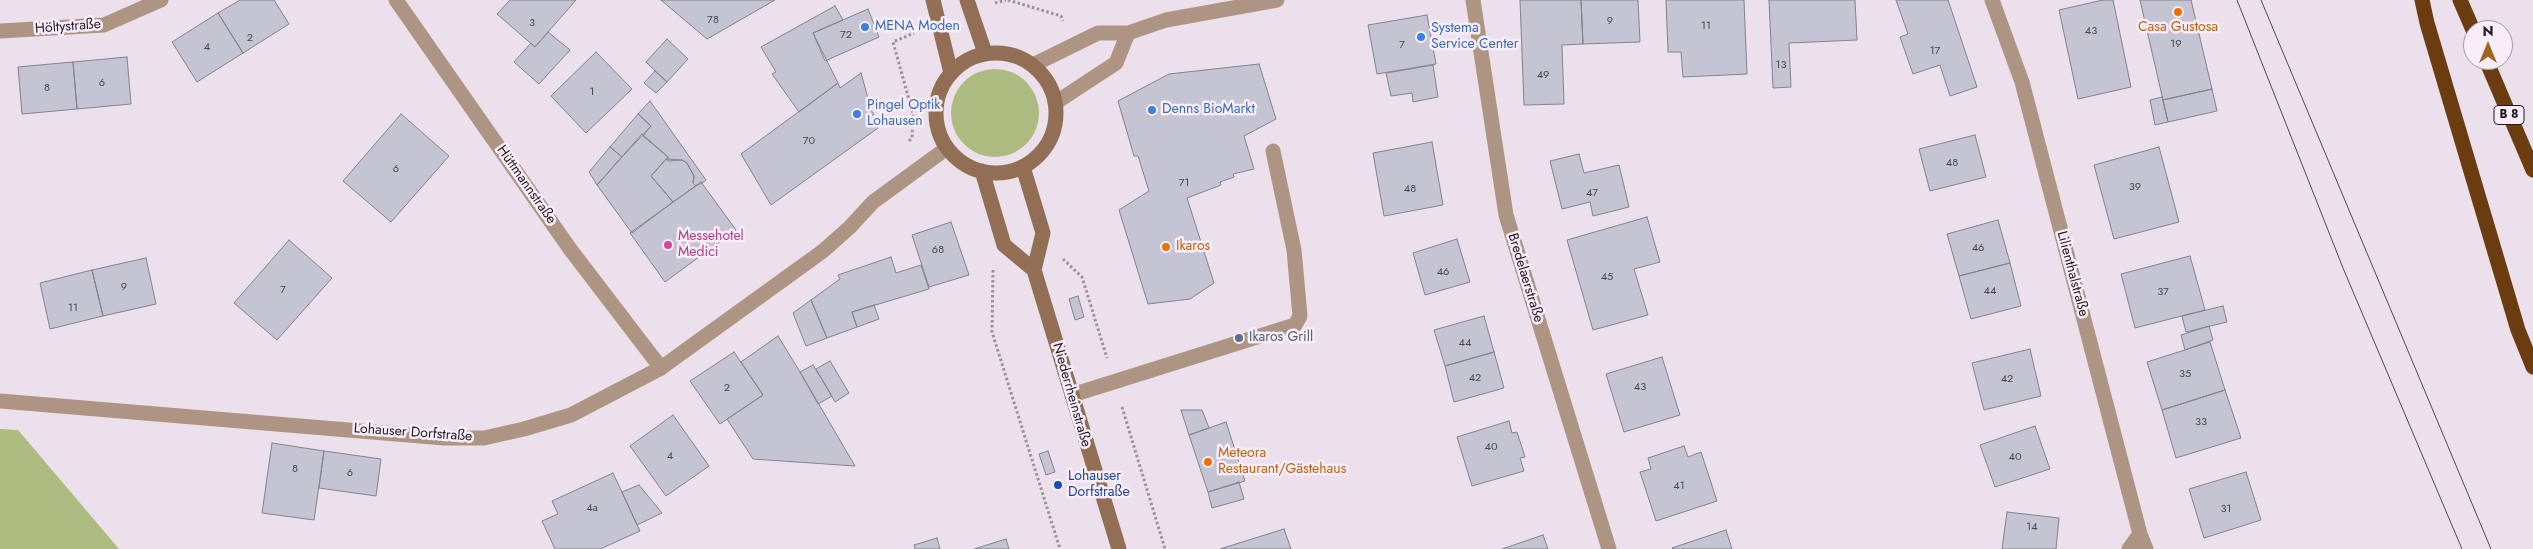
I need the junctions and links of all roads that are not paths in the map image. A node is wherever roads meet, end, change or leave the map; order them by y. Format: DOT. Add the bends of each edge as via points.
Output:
graph roads {
  1 [pos="161,0"];
  2 [pos="396,0"];
  3 [pos="933,0"];
  4 [pos="967,0"];
  5 [pos="1277,0"];
  6 [pos="1473,0"];
  7 [pos="1992,0"];
  8 [pos="2422,0"];
  9 [pos="2460,0"];
  10 [pos="2469,20"];
  11 [pos="0,31"];
  12 [pos="1128,33"];
  13 [pos="985,53"];
  14 [pos="1033,65"];
  15 [pos="2490,70"];
  16 [pos="951,73"];
  17 [pos="1056,103"];
  18 [pos="947,148"];
  19 [pos="1273,151"];
  20 [pos="1023,167"];
  21 [pos="2533,170"];
  22 [pos="982,171"];
  23 [pos="1034,270"];
  24 [pos="2533,367"];
  25 [pos="660,368"];
  26 [pos="1072,395"];
  27 [pos="0,401"];
  28 [pos="2140,534"];
  29 [pos="1119,549"];
  30 [pos="1609,549"];
  31 [pos="2129,549"];
  32 [pos="2146,549"];
  1 -- 11 [label="street, Höltystraße" via="104,25"];
  2 -- 25 [label="street, Hüttmannstraße" via="570,249"];
  3 -- 16 [label="street"];
  4 -- 13 [label="street"];
  5 -- 12 [label="street" via="1166,20"];
  6 -- 30 [label="street, Bredelaerstraße" via="1506,214"];
  7 -- 28 [label="street, Lilienthalstraße" via="2022,82"];
  8 -- 24 [label="highway" via="2518,330"];
  9 -- 10 [label="highway"];
  12 -- 14 [label="street" via="1098,33"];
  12 -- 17 [label="street" via="1116,63"];
  13 -- 14 [label="street" via="1010,54"];
  13 -- 16 [label="street" via="961,64"];
  14 -- 17 [label="street" via="1048,82"];
  15 -- 21 [label="highway, B 8"];
  16 -- 18 [label="street" via="938,97 936,110 937,123"];
  17 -- 20 [label="street" via="1052,133 1040,152"];
  18 -- 22 [label="street" via="957,159"];
  18 -- 25 [label="street, Lohauser Dorfstraße" via="873,202 822,251"];
  19 -- 26 [label="street" via="1294,250 1300,316 1295,325"];
  20 -- 22 [label="street" via="996,173"];
  20 -- 23 [label="street, Niederrheinstraße" via="1042,233"];
  22 -- 23 [label="street" via="1004,245"];
  23 -- 26 [label="street, Niederrheinstraße"];
  25 -- 27 [label="street, Lohauser Dorfstraße" via="571,415 484,438 436,437"];
  26 -- 29 [label="street, Niederrheinstraße"];
  28 -- 31 [label="street"];
  28 -- 32 [label="street, Lilienthalstraße"];
}
